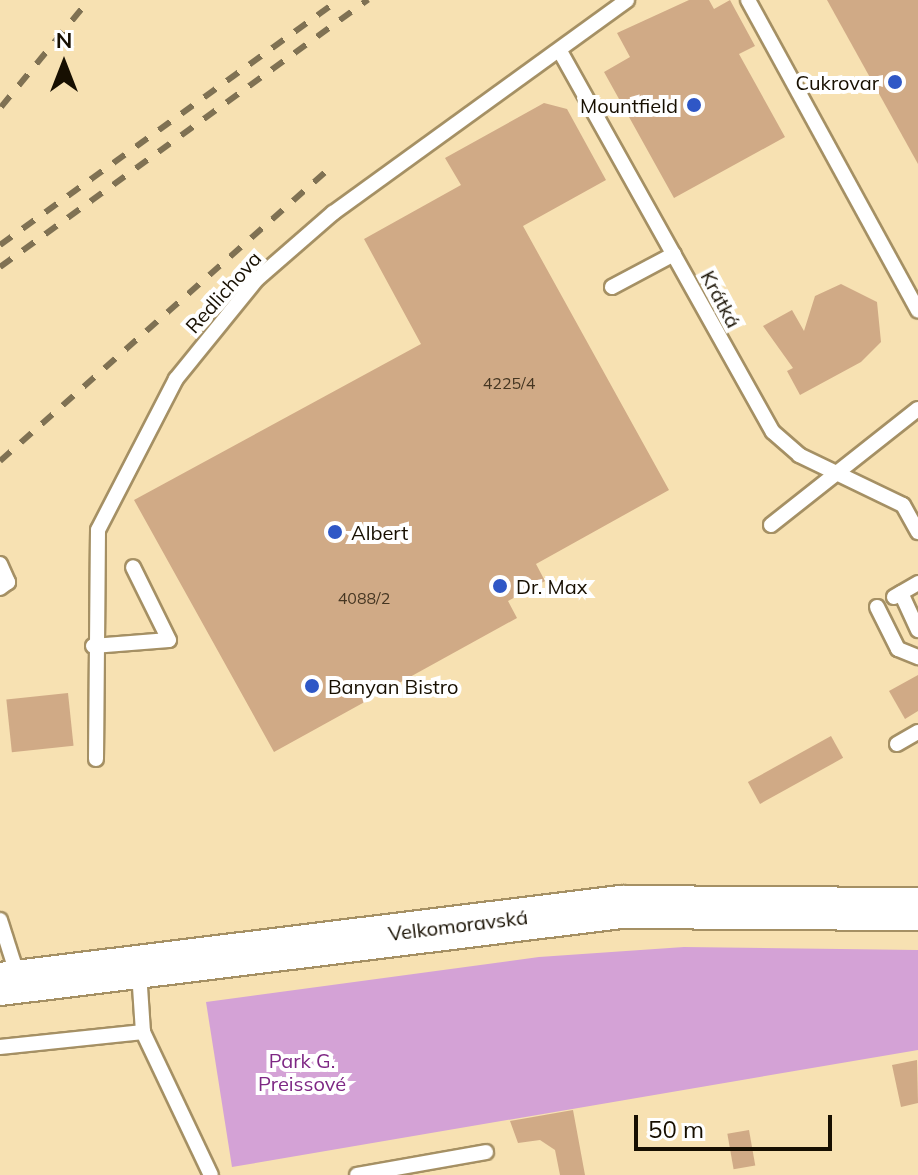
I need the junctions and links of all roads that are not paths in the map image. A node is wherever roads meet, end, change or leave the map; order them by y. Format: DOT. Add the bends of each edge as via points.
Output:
graph roads {
  1 [pos="627,0"];
  2 [pos="748,0"];
  3 [pos="561,53"];
  4 [pos="674,254"];
  5 [pos="612,287"];
  6 [pos="918,311"];
  7 [pos="918,409"];
  8 [pos="836,473"];
  9 [pos="911,504"];
  10 [pos="771,525"];
  11 [pos="918,532"];
  12 [pos="0,564"];
  13 [pos="133,567"];
  14 [pos="918,583"];
  15 [pos="0,588"];
  16 [pos="877,607"];
  17 [pos="918,630"];
  18 [pos="93,646"];
  19 [pos="918,657"];
  20 [pos="918,732"];
  21 [pos="897,744"];
  22 [pos="96,759"];
  23 [pos="918,909"];
  24 [pos="0,920"];
  25 [pos="138,968"];
  26 [pos="10,983"];
  27 [pos="143,1032"];
  28 [pos="0,1047"];
  29 [pos="486,1152"];
  30 [pos="211,1175"];
  31 [pos="357,1175"];
  1 -- 3 [label="lane, Redlichova"];
  2 -- 6 [label="lane"];
  3 -- 4 [label="lane, Krátká"];
  3 -- 18 [label="lane, Redlichova" via="333,213 257,279 207,339 147,427 98,530"];
  4 -- 5 [label="lane"];
  4 -- 8 [label="lane, Krátká" via="773,432"];
  7 -- 8 [label="lane"];
  8 -- 9 [label="lane, Krátká"];
  8 -- 10 [label="lane"];
  9 -- 11 [label="lane"];
  12 -- 15 [label="lane" via="8,582"];
  13 -- 18 [label="lane" via="169,640"];
  14 -- 17 [label="lane" via="897,595"];
  16 -- 19 [label="lane" via="898,649"];
  18 -- 22 [label="lane, Redlichova"];
  20 -- 21 [label="lane"];
  23 -- 25 [label="main road, Velkomoravská" via="621,907"];
  24 -- 26 [label="lane"];
  25 -- 26 [label="main road, Velkomoravská"];
  25 -- 27 [label="lane"];
  27 -- 28 [label="lane"];
  27 -- 30 [label="lane"];
  29 -- 31 [label="lane"];
}
